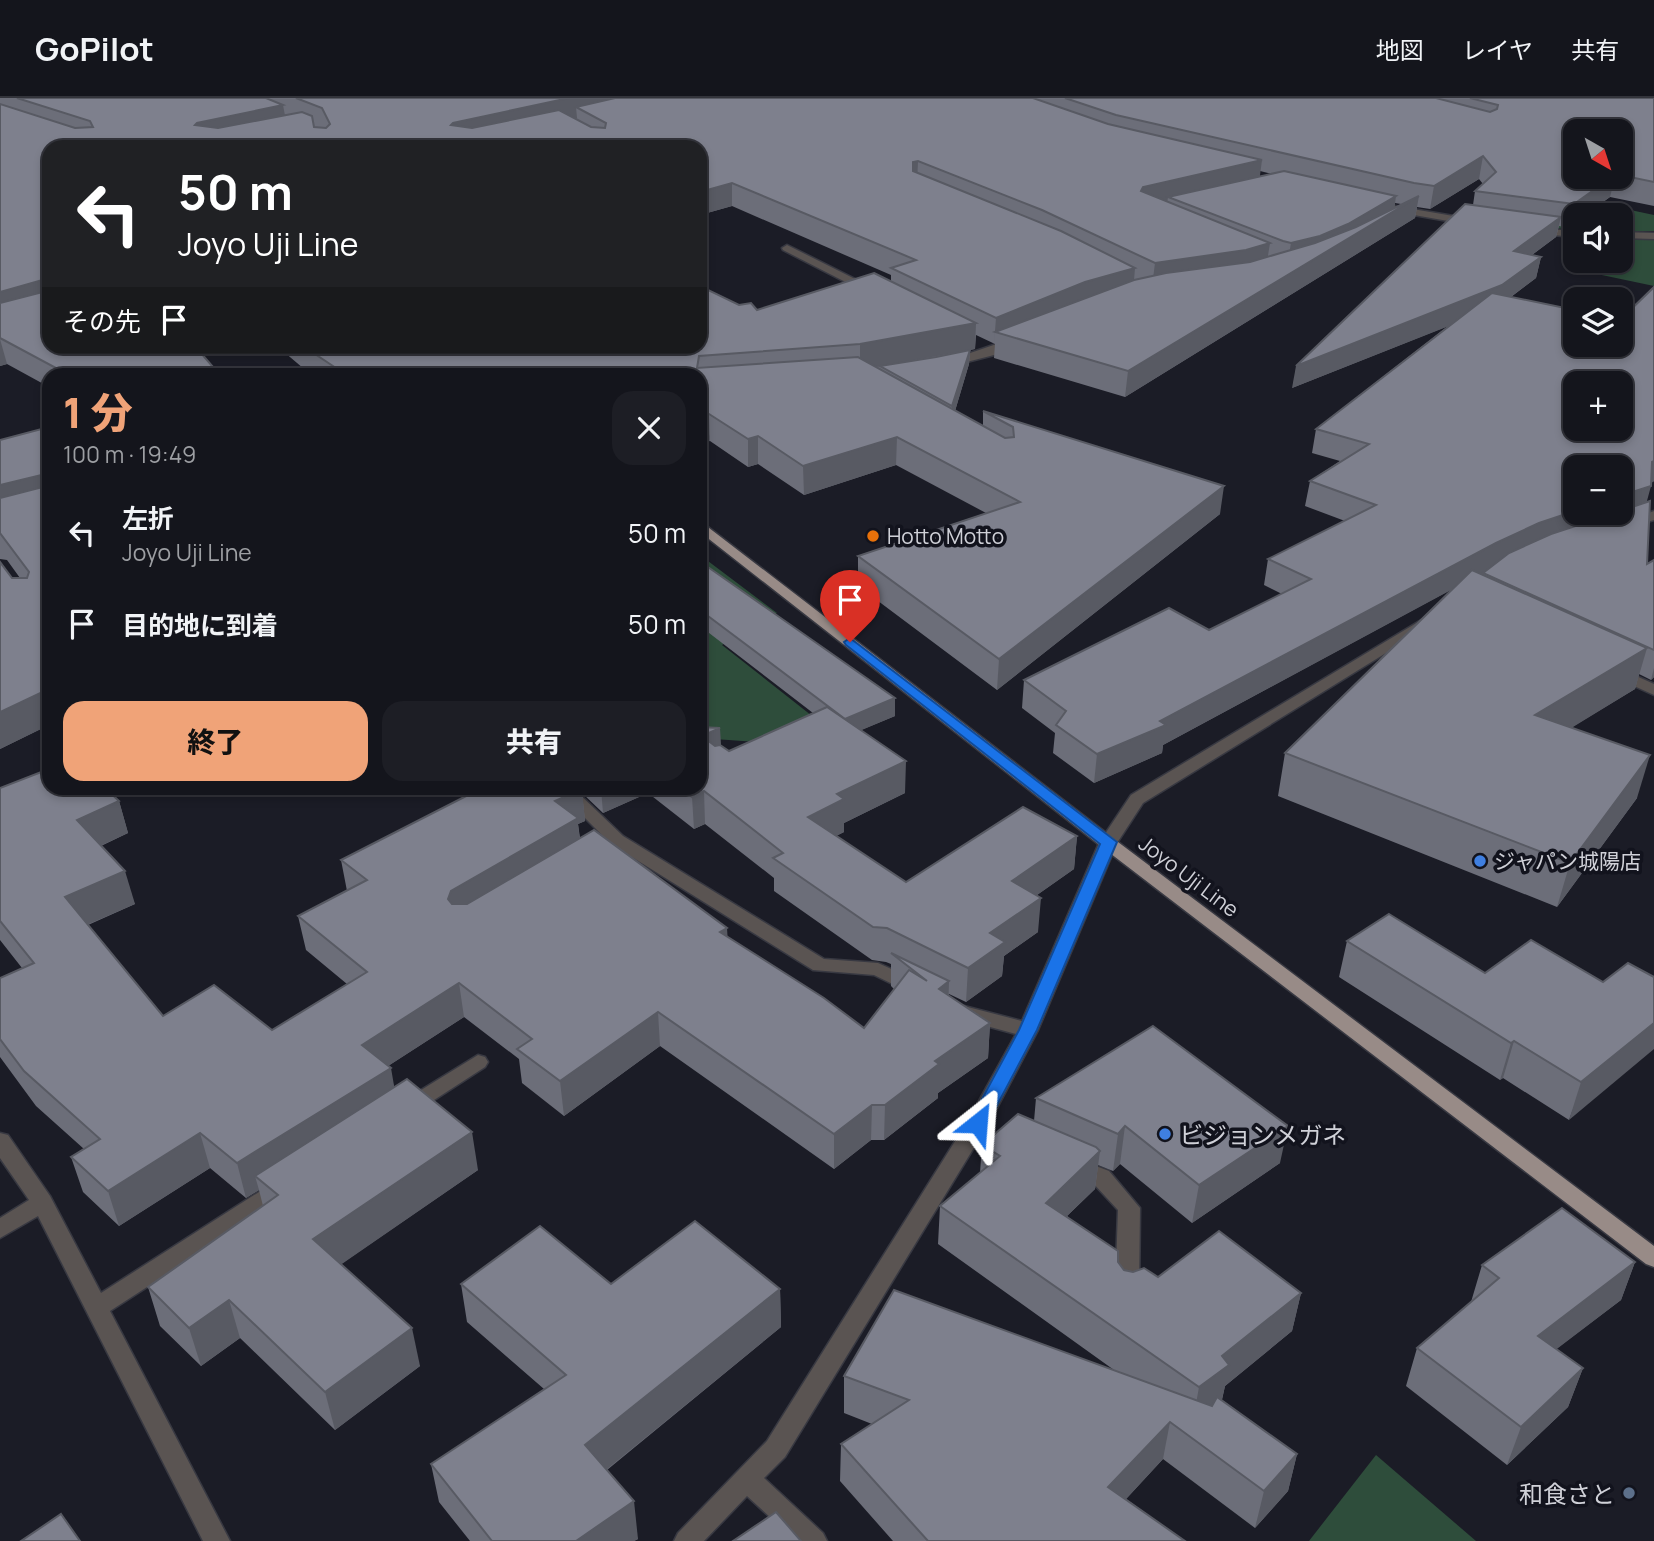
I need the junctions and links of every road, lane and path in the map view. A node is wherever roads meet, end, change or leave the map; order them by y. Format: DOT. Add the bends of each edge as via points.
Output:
graph roads {
  1 [pos="1384,206"];
  2 [pos="1409,212"];
  3 [pos="1398,219"];
  4 [pos="1478,223"];
  5 [pos="1518,229"];
  6 [pos="1563,233"];
  7 [pos="1633,235"];
  8 [pos="1654,236"];
  9 [pos="787,248"];
  10 [pos="885,298"];
  11 [pos="1032,335"];
  12 [pos="970,341"];
  13 [pos="994,351"];
  14 [pos="935,364"];
  15 [pos="1654,515"];
  16 [pos="1615,528"];
  17 [pos="707,530"];
  18 [pos="1438,615"];
  19 [pos="1607,668"];
  20 [pos="1654,690"];
  21 [pos="570,795"];
  22 [pos="1108,842"];
  23 [pos="925,993"];
  24 [pos="949,1005"];
  25 [pos="1028,1030"];
  26 [pos="478,1062"];
  27 [pos="386,1122"];
  28 [pos="978,1123"];
  29 [pos="1003,1134"];
  30 [pos="0,1141"];
  31 [pos="1052,1156"];
  32 [pos="293,1181"];
  33 [pos="42,1202"];
  34 [pos="0,1229"];
  35 [pos="1654,1258"];
  36 [pos="1127,1299"];
  37 [pos="97,1307"];
  38 [pos="747,1479"];
  39 [pos="217,1541"];
  40 [pos="687,1541"];
  41 [pos="814,1541"];
  1 -- 2 [label="street"];
  2 -- 3 [label="street"];
  2 -- 4 [label="street"];
  5 -- 6 [label="street"];
  7 -- 8 [label="street"];
  9 -- 10 [label="street"];
  11 -- 13 [label="street"];
  12 -- 13 [label="street"];
  13 -- 14 [label="street"];
  15 -- 16 [label="street"];
  17 -- 22 [label="main road, Joyo Uji Line"];
  18 -- 22 [label="street" via="1137,799"];
  19 -- 20 [label="street"];
  21 -- 23 [label="street" via="611,844 820,965 878,969"];
  22 -- 25 [label="street"];
  22 -- 35 [label="main road, Joyo Uji Line"];
  24 -- 25 [label="street" via="972,1017"];
  25 -- 28 [label="street"];
  26 -- 27 [label="street"];
  28 -- 29 [label="street"];
  28 -- 38 [label="street" via="776,1449"];
  30 -- 33 [label="street"];
  31 -- 36 [label="street" via="1101,1177 1129,1208"];
  32 -- 37 [label="street"];
  33 -- 34 [label="street"];
  33 -- 37 [label="street"];
  37 -- 39 [label="street"];
  38 -- 40 [label="street"];
  38 -- 41 [label="street"];
}
